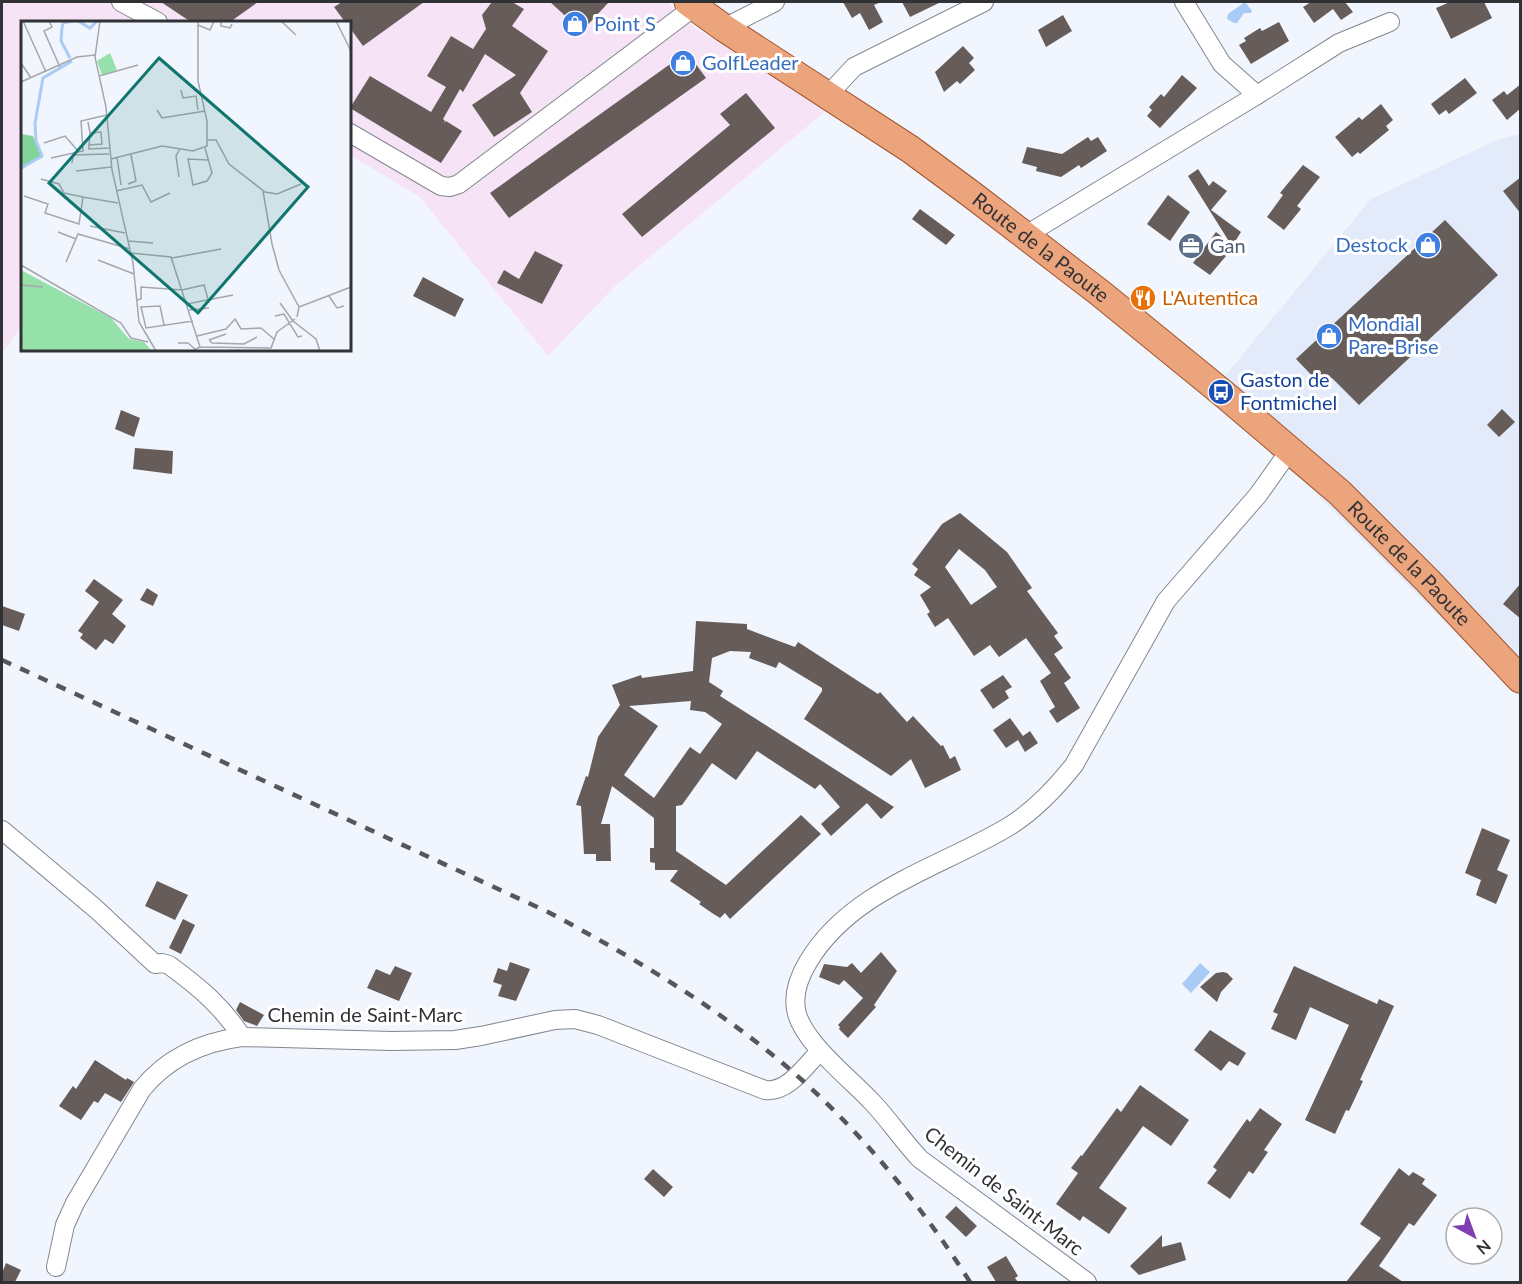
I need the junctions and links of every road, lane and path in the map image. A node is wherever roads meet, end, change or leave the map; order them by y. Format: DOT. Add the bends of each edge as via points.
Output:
graph roads {
  1 [pos="121,2"];
  2 [pos="775,2"];
  3 [pos="984,2"];
  4 [pos="1184,2"];
  5 [pos="691,4"];
  6 [pos="156,21"];
  7 [pos="1390,22"];
  8 [pos="724,28"];
  9 [pos="1257,95"];
  10 [pos="827,96"];
  11 [pos="351,134"];
  12 [pos="1026,236"];
  13 [pos="1290,450"];
  14 [pos="1521,679"];
  15 [pos="2,830"];
  16 [pos="242,1037"];
  17 [pos="820,1051"];
  18 [pos="56,1267"];
  19 [pos="1087,1282"];
  1 -- 6 [label="street"];
  2 -- 8 [label="street"];
  3 -- 10 [label="street" via="854,67"];
  4 -- 9 [label="street" via="1222,64"];
  5 -- 8 [label="main road, Route de la Paoute"];
  5 -- 11 [label="street" via="459,184 441,186"];
  7 -- 9 [label="street" via="1338,43"];
  8 -- 10 [label="main road, Route de la Paoute"];
  9 -- 12 [label="street"];
  10 -- 12 [label="main road, Route de la Paoute" via="910,149"];
  12 -- 13 [label="main road, Route de la Paoute"];
  13 -- 14 [label="main road, Route de la Paoute" via="1374,527"];
  13 -- 17 [label="street" via="1258,495 1166,602 1074,765 1055,788 1008,827 871,898 830,931 816,948 795,994 797,1014"];
  15 -- 16 [label="street, Chemin de Saint-Marc" via="155,964 169,965 211,998"];
  16 -- 17 [label="street, Chemin de Saint-Marc" via="454,1040 575,1019 598,1024 772,1091 787,1085"];
  16 -- 18 [label="street" via="183,1053 154,1074 75,1203 65,1225"];
  17 -- 19 [label="street, Chemin de Saint-Marc" via="876,1106 920,1158"];
}
